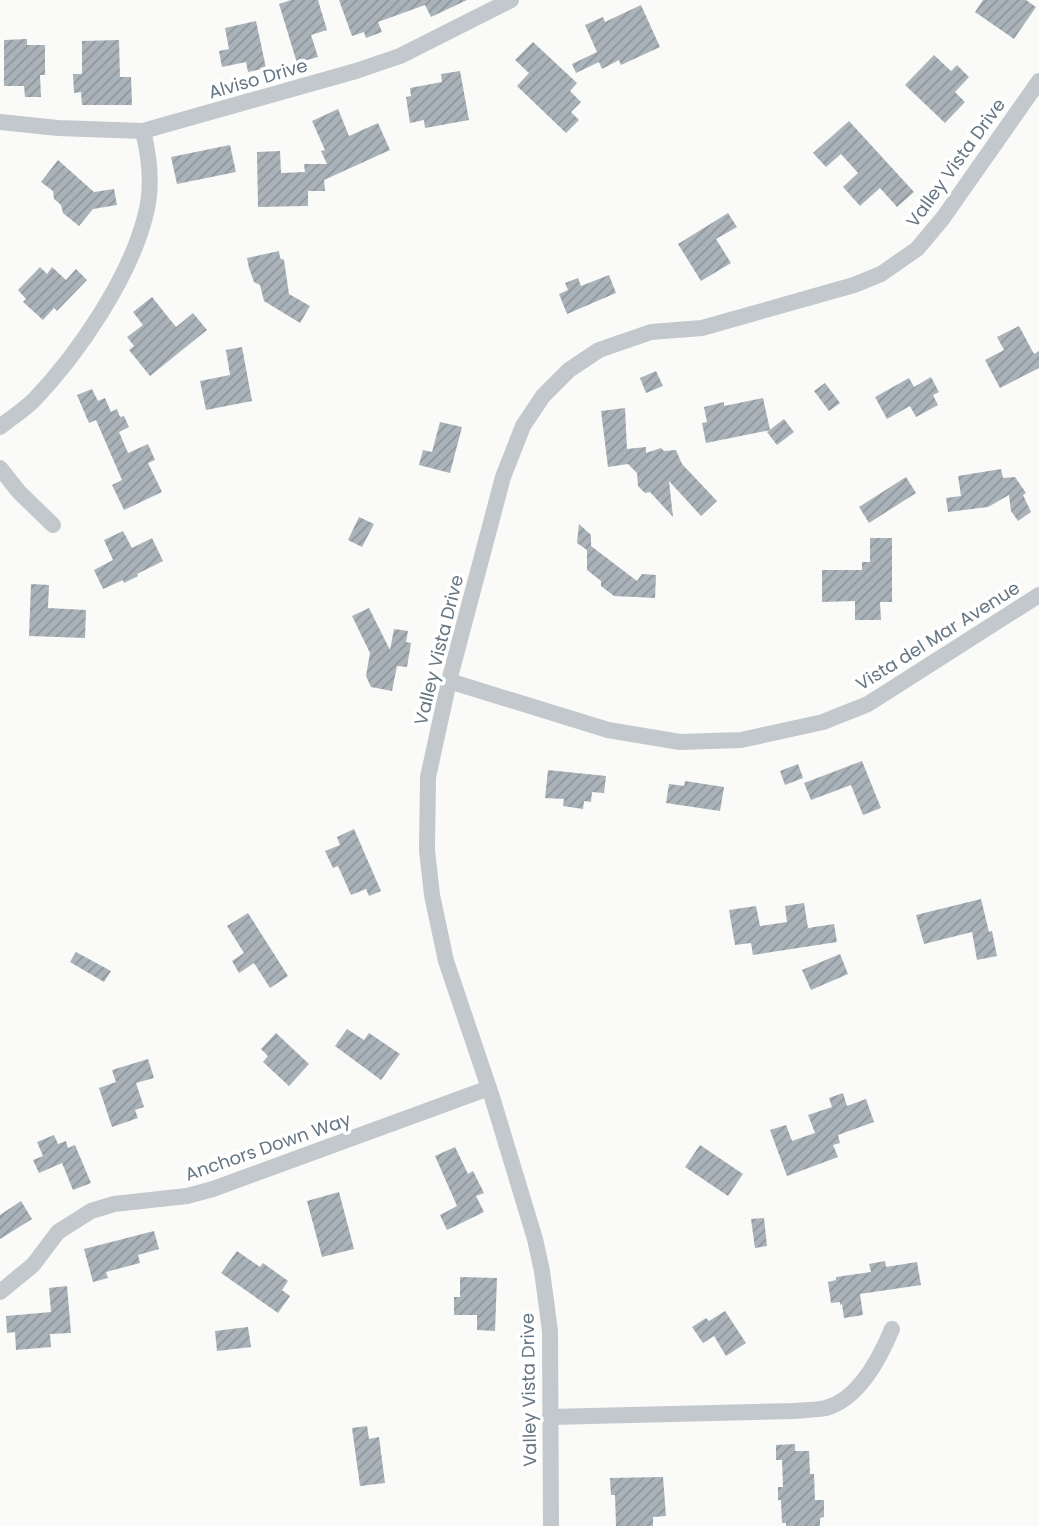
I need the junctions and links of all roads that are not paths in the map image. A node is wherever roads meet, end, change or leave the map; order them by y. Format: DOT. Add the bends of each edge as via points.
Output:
graph roads {
  1 [pos="511,0"];
  2 [pos="1039,81"];
  3 [pos="0,122"];
  4 [pos="144,131"];
  5 [pos="0,427"];
  6 [pos="0,468"];
  7 [pos="53,525"];
  8 [pos="1039,595"];
  9 [pos="449,681"];
  10 [pos="489,1088"];
  11 [pos="0,1292"];
  12 [pos="892,1329"];
  13 [pos="550,1418"];
  14 [pos="551,1526"];
  1 -- 4 [label="street, Alviso Drive" via="400,56"];
  2 -- 9 [label="street, Valley Vista Drive" via="943,218 899,263 854,285 798,303 702,328 651,332 615,343 583,359 555,382 523,426 503,477"];
  3 -- 4 [label="street, Alviso Drive"];
  4 -- 5 [label="street" via="150,188 134,250 75,350 33,401"];
  6 -- 7 [label="street"];
  8 -- 9 [label="street, Vista del Mar Avenue" via="868,704 823,722 741,740 680,742 608,730"];
  9 -- 10 [label="street, Valley Vista Drive" via="428,777 428,871 446,961"];
  10 -- 11 [label="street, Anchors Down Way" via="213,1189 114,1204 91,1212 58,1232 33,1265"];
  10 -- 13 [label="street, Valley Vista Drive" via="541,1268 550,1331"];
  12 -- 13 [label="street" via="856,1388 827,1408"];
  13 -- 14 [label="street, Valley Vista Drive"];
}
